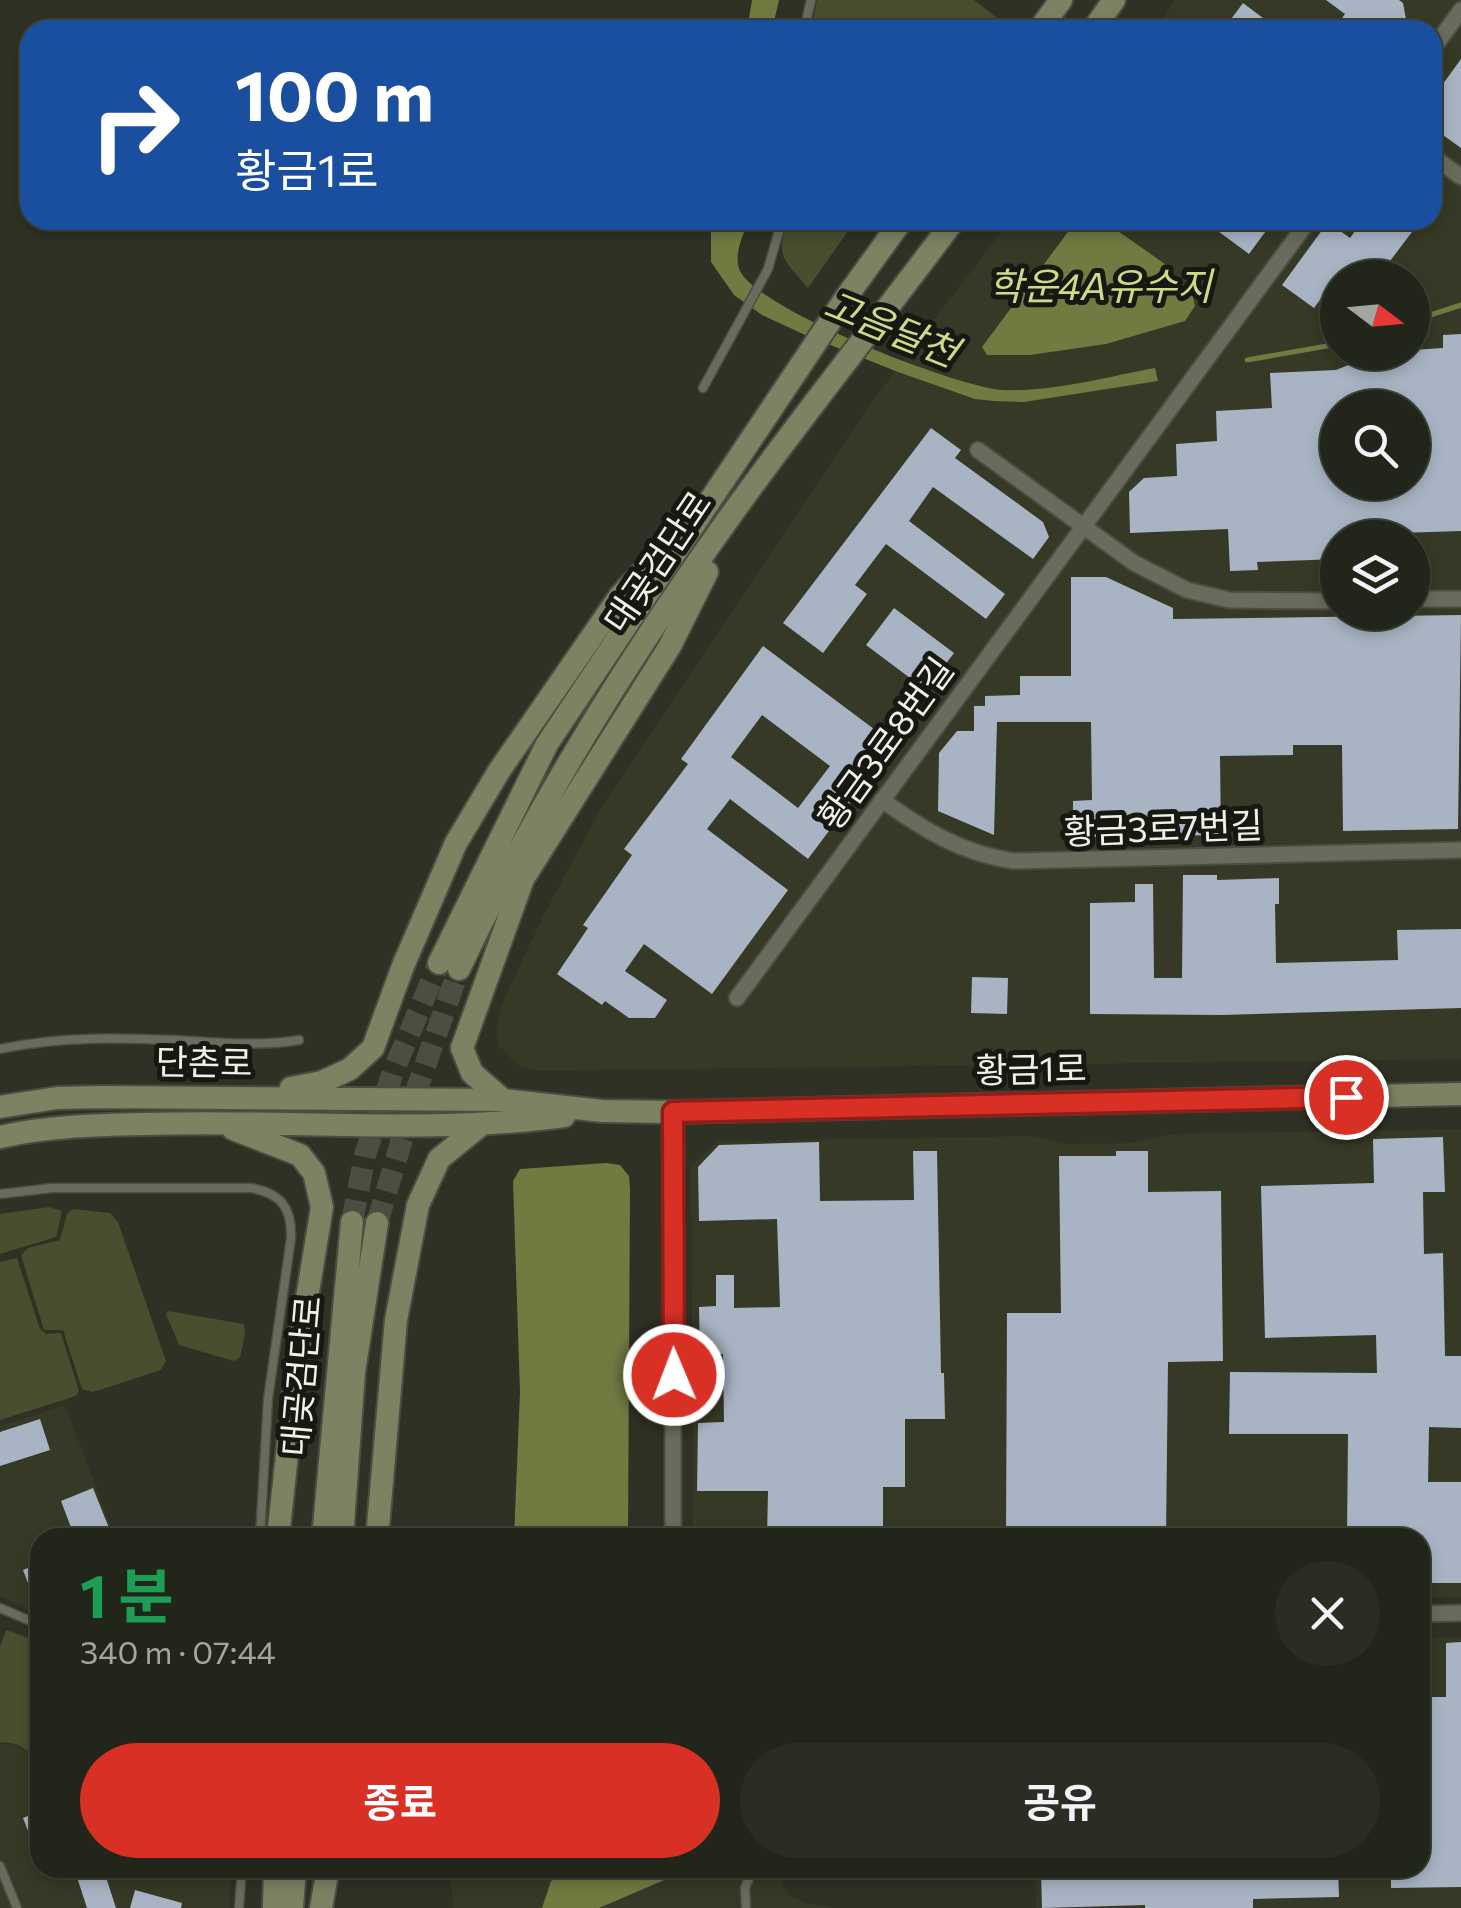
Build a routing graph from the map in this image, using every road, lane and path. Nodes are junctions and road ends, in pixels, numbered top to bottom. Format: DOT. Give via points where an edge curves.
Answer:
graph roads {
  1 [pos="1461,10"];
  2 [pos="1442,36"];
  3 [pos="779,230"];
  4 [pos="895,230"];
  5 [pos="947,230"];
  6 [pos="1301,230"];
  7 [pos="703,388"];
  8 [pos="978,450"];
  9 [pos="712,497"];
  10 [pos="742,500"];
  11 [pos="1083,526"];
  12 [pos="1461,598"];
  13 [pos="1430,599"];
  14 [pos="1320,600"];
  15 [pos="882,800"];
  16 [pos="1461,850"];
  17 [pos="737,998"];
  18 [pos="300,1040"];
  19 [pos="0,1049"];
  20 [pos="1461,1094"];
  21 [pos="230,1099"];
  22 [pos="409,1099"];
  23 [pos="503,1100"];
  24 [pos="0,1107"];
  25 [pos="602,1111"];
  26 [pos="673,1112"];
  27 [pos="211,1122"];
  28 [pos="400,1124"];
  29 [pos="482,1124"];
  30 [pos="0,1137"];
  31 [pos="0,1194"];
  32 [pos="352,1222"];
  33 [pos="377,1223"];
  34 [pos="261,1528"];
  35 [pos="279,1528"];
  36 [pos="324,1528"];
  37 [pos="343,1528"];
  38 [pos="378,1528"];
  39 [pos="673,1528"];
  40 [pos="0,1608"];
  41 [pos="1461,1613"];
  42 [pos="1430,1614"];
  43 [pos="30,1622"];
  44 [pos="0,1866"];
  45 [pos="241,1878"];
  46 [pos="274,1878"];
  47 [pos="294,1878"];
  48 [pos="318,1878"];
  49 [pos="326,1878"];
  50 [pos="749,1878"];
  51 [pos="17,1908"];
  52 [pos="239,1908"];
  53 [pos="274,1908"];
  54 [pos="292,1908"];
  55 [pos="318,1908"];
  56 [pos="746,1908"];
  1 -- 2 [label="street"];
  3 -- 7 [label="lane" via="768,269"];
  4 -- 9 [label="main road, 대곶검단로"];
  5 -- 10 [label="main road, 대곶검단로"];
  6 -- 11 [label="street, 황금3로8번길"];
  8 -- 11 [label="street"];
  9 -- 10 [label="main road, 대곶검단로" via="548,744 449,966 596,714"];
  9 -- 21 [label="main road" via="620,596 499,771 456,843 372,1048 322,1082"];
  10 -- 23 [label="main road" via="670,646 523,879 462,1048 472,1073"];
  11 -- 14 [label="street" via="1162,579 1207,597"];
  11 -- 15 [label="street, 황금3로8번길"];
  12 -- 13 [label="street"];
  15 -- 16 [label="street, 황금3로7번길" via="942,841 1013,861"];
  15 -- 17 [label="street, 황금3로8번길"];
  18 -- 19 [label="lane" via="90,1038"];
  20 -- 26 [label="main road, 황금1로"];
  21 -- 22 [label="main road, 단촌로"];
  21 -- 24 [label="main road, 단촌로" via="56,1098"];
  22 -- 23 [label="main road, 황금1로"];
  23 -- 25 [label="main road, 황금1로"];
  25 -- 26 [label="main road, 황금1로"];
  25 -- 29 [label="main road, 황금1로"];
  26 -- 39 [label="street"];
  27 -- 28 [label="main road, 단촌로"];
  27 -- 30 [label="main road, 단촌로" via="58,1127"];
  27 -- 35 [label="main road" via="300,1155 314,1173 322,1207"];
  28 -- 29 [label="main road, 황금1로"];
  29 -- 38 [label="main road" via="439,1159 418,1205 396,1320"];
  31 -- 34 [label="lane" via="252,1188 284,1202 291,1238 268,1399"];
  32 -- 36 [label="main road, 대곶검단로"];
  33 -- 37 [label="main road, 대곶검단로" via="354,1372"];
  40 -- 43 [label="lane"];
  41 -- 42 [label="street"];
  44 -- 51 [label="lane"];
  45 -- 52 [label="lane"];
  46 -- 53 [label="main road"];
  47 -- 54 [label="main road"];
  48 -- 55 [label="main road"];
  49 -- 55 [label="main road"];
  50 -- 56 [label="lane"];
}
